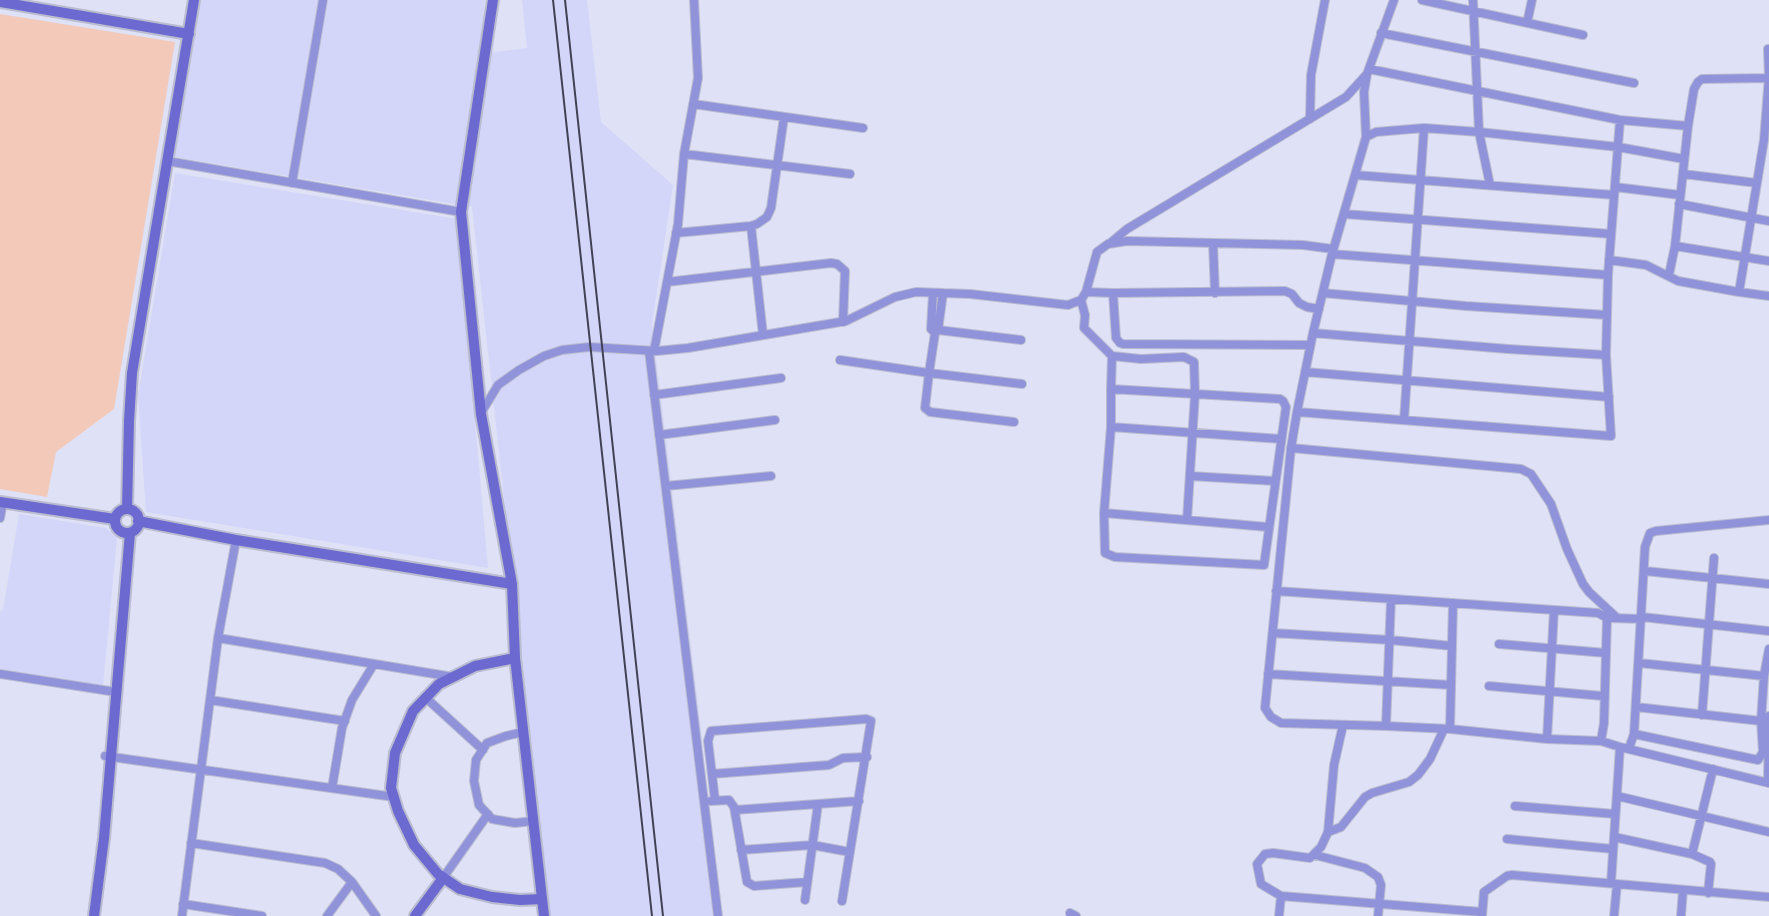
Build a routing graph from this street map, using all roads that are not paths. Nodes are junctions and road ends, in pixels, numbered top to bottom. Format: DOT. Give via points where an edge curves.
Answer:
graph roads {
  1 [pos="194,0"];
  2 [pos="323,0"];
  3 [pos="493,0"];
  4 [pos="694,0"];
  5 [pos="1325,0"];
  6 [pos="1394,0"];
  7 [pos="1422,0"];
  8 [pos="1473,0"];
  9 [pos="1532,0"];
  10 [pos="0,2"];
  11 [pos="19,3"];
  12 [pos="1473,11"];
  13 [pos="1527,23"];
  14 [pos="1381,33"];
  15 [pos="189,34"];
  16 [pos="1583,35"];
  17 [pos="1768,49"];
  18 [pos="1475,53"];
  19 [pos="1368,72"];
  20 [pos="1769,78"];
  21 [pos="1634,83"];
  22 [pos="1478,92"];
  23 [pos="693,104"];
  24 [pos="784,117"];
  25 [pos="1310,119"];
  26 [pos="1620,120"];
  27 [pos="1688,126"];
  28 [pos="863,128"];
  29 [pos="1424,128"];
  30 [pos="1479,132"];
  31 [pos="1366,137"];
  32 [pos="1767,140"];
  33 [pos="1618,147"];
  34 [pos="684,154"];
  35 [pos="1684,159"];
  36 [pos="167,162"];
  37 [pos="777,165"];
  38 [pos="850,174"];
  39 [pos="1355,174"];
  40 [pos="1683,174"];
  41 [pos="1769,178"];
  42 [pos="1758,179"];
  43 [pos="1421,180"];
  44 [pos="292,183"];
  45 [pos="1490,185"];
  46 [pos="1614,191"];
  47 [pos="1680,195"];
  48 [pos="1679,204"];
  49 [pos="461,212"];
  50 [pos="1344,214"];
  51 [pos="1751,218"];
  52 [pos="1418,220"];
  53 [pos="1769,221"];
  54 [pos="751,226"];
  55 [pos="676,233"];
  56 [pos="1611,234"];
  57 [pos="1213,243"];
  58 [pos="1108,244"];
  59 [pos="1675,246"];
  60 [pos="1333,251"];
  61 [pos="1744,257"];
  62 [pos="1416,260"];
  63 [pos="1609,260"];
  64 [pos="1769,261"];
  65 [pos="756,271"];
  66 [pos="1608,274"];
  67 [pos="1669,275"];
  68 [pos="667,282"];
  69 [pos="1086,292"];
  70 [pos="1738,292"];
  71 [pos="933,293"];
  72 [pos="943,293"];
  73 [pos="1113,293"];
  74 [pos="1215,293"];
  75 [pos="1323,293"];
  76 [pos="1769,296"];
  77 [pos="1081,300"];
  78 [pos="1413,301"];
  79 [pos="1319,309"];
  80 [pos="1607,315"];
  81 [pos="843,322"];
  82 [pos="936,332"];
  83 [pos="1313,333"];
  84 [pos="763,335"];
  85 [pos="1021,340"];
  86 [pos="1410,341"];
  87 [pos="1310,345"];
  88 [pos="651,351"];
  89 [pos="1606,355"];
  90 [pos="1112,356"];
  91 [pos="840,360"];
  92 [pos="1305,372"];
  93 [pos="929,373"];
  94 [pos="781,378"];
  95 [pos="1406,380"];
  96 [pos="1022,384"];
  97 [pos="1111,389"];
  98 [pos="1195,394"];
  99 [pos="654,395"];
  100 [pos="1609,397"];
  101 [pos="1297,412"];
  102 [pos="481,414"];
  103 [pos="775,420"];
  104 [pos="1404,420"];
  105 [pos="1014,422"];
  106 [pos="1111,427"];
  107 [pos="1192,434"];
  108 [pos="659,435"];
  109 [pos="1281,439"];
  110 [pos="1291,448"];
  111 [pos="771,476"];
  112 [pos="1190,476"];
  113 [pos="1275,481"];
  114 [pos="666,486"];
  115 [pos="1,502"];
  116 [pos="127,509"];
  117 [pos="1104,513"];
  118 [pos="0,518"];
  119 [pos="115,519"];
  120 [pos="1187,520"];
  121 [pos="1769,520"];
  122 [pos="138,522"];
  123 [pos="1268,527"];
  124 [pos="127,533"];
  125 [pos="236,540"];
  126 [pos="1714,558"];
  127 [pos="1645,571"];
  128 [pos="1713,578"];
  129 [pos="512,584"];
  130 [pos="1769,584"];
  131 [pos="1276,591"];
  132 [pos="1391,599"];
  133 [pos="1453,603"];
  134 [pos="1554,610"];
  135 [pos="1607,618"];
  136 [pos="1617,618"];
  137 [pos="1642,618"];
  138 [pos="1708,624"];
  139 [pos="1769,631"];
  140 [pos="1273,633"];
  141 [pos="218,638"];
  142 [pos="1390,640"];
  143 [pos="1499,644"];
  144 [pos="1452,646"];
  145 [pos="1769,649"];
  146 [pos="1553,650"];
  147 [pos="1606,653"];
  148 [pos="515,658"];
  149 [pos="1639,663"];
  150 [pos="374,664"];
  151 [pos="1705,670"];
  152 [pos="0,674"];
  153 [pos="1268,674"];
  154 [pos="1764,676"];
  155 [pos="454,677"];
  156 [pos="1388,681"];
  157 [pos="1451,685"];
  158 [pos="1489,686"];
  159 [pos="113,692"];
  160 [pos="1551,692"];
  161 [pos="1603,696"];
  162 [pos="426,698"];
  163 [pos="210,700"];
  164 [pos="1636,707"];
  165 [pos="1702,714"];
  166 [pos="1769,716"];
  167 [pos="345,721"];
  168 [pos="1761,721"];
  169 [pos="1343,725"];
  170 [pos="1386,726"];
  171 [pos="1447,729"];
  172 [pos="523,732"];
  173 [pos="1634,734"];
  174 [pos="1547,740"];
  175 [pos="1601,741"];
  176 [pos="1620,747"];
  177 [pos="1629,748"];
  178 [pos="483,750"];
  179 [pos="108,756"];
  180 [pos="867,757"];
  181 [pos="201,769"];
  182 [pos="1713,769"];
  183 [pos="712,774"];
  184 [pos="1768,783"];
  185 [pos="332,788"];
  186 [pos="1617,796"];
  187 [pos="394,797"];
  188 [pos="715,800"];
  189 [pos="859,801"];
  190 [pos="704,802"];
  191 [pos="818,804"];
  192 [pos="1515,806"];
  193 [pos="735,810"];
  194 [pos="488,814"];
  195 [pos="1615,814"];
  196 [pos="1702,815"];
  197 [pos="533,821"];
  198 [pos="1328,832"];
  199 [pos="1769,832"];
  200 [pos="1614,837"];
  201 [pos="1507,839"];
  202 [pos="191,843"];
  203 [pos="812,845"];
  204 [pos="1613,849"];
  205 [pos="741,850"];
  206 [pos="850,852"];
  207 [pos="1692,854"];
  208 [pos="1315,855"];
  209 [pos="443,878"];
  210 [pos="352,882"];
  211 [pos="807,882"];
  212 [pos="1614,883"];
  213 [pos="1683,890"];
  214 [pos="1708,893"];
  215 [pos="1281,896"];
  216 [pos="1769,897"];
  217 [pos="542,899"];
  218 [pos="805,900"];
  219 [pos="842,901"];
  220 [pos="183,904"];
  221 [pos="1379,905"];
  222 [pos="1482,914"];
  223 [pos="88,916"];
  224 [pos="94,916"];
  225 [pos="182,916"];
  226 [pos="262,916"];
  227 [pos="327,916"];
  228 [pos="376,916"];
  229 [pos="415,916"];
  230 [pos="544,916"];
  231 [pos="718,916"];
  232 [pos="1279,916"];
  233 [pos="1378,916"];
  234 [pos="1614,916"];
  235 [pos="1682,916"];
  1 -- 15 [label="main road"];
  2 -- 44 [label="street"];
  3 -- 49 [label="main road"];
  4 -- 23 [label="street" via="699,70"];
  5 -- 25 [label="street" via="1311,75"];
  6 -- 14 [label="street"];
  7 -- 12 [label="street"];
  8 -- 12 [label="street"];
  9 -- 13 [label="street"];
  10 -- 11 [label="main road"];
  11 -- 15 [label="main road"];
  12 -- 13 [label="street"];
  12 -- 18 [label="street"];
  13 -- 16 [label="street"];
  14 -- 18 [label="street"];
  14 -- 19 [label="street"];
  15 -- 36 [label="main road"];
  17 -- 20 [label="street"];
  18 -- 21 [label="street"];
  18 -- 22 [label="street"];
  19 -- 22 [label="street"];
  19 -- 25 [label="street" via="1346,97"];
  19 -- 31 [label="street" via="1364,92"];
  20 -- 27 [label="street" via="1702,79 1694,89"];
  20 -- 32 [label="street"];
  22 -- 26 [label="street"];
  22 -- 30 [label="street"];
  23 -- 24 [label="street"];
  23 -- 34 [label="street"];
  24 -- 28 [label="street"];
  24 -- 37 [label="street"];
  25 -- 58 [label="street"];
  26 -- 27 [label="street"];
  26 -- 33 [label="street"];
  27 -- 35 [label="street"];
  29 -- 30 [label="street"];
  29 -- 31 [label="street" via="1376,132"];
  29 -- 43 [label="street"];
  30 -- 33 [label="street"];
  30 -- 45 [label="street"];
  31 -- 39 [label="street"];
  32 -- 42 [label="street"];
  33 -- 35 [label="street"];
  33 -- 46 [label="street"];
  34 -- 37 [label="street"];
  34 -- 55 [label="street"];
  35 -- 40 [label="street"];
  36 -- 44 [label="street"];
  36 -- 116 [label="main road" via="132,373"];
  37 -- 38 [label="street"];
  37 -- 54 [label="street" via="770,212"];
  39 -- 43 [label="street"];
  39 -- 50 [label="street"];
  40 -- 42 [label="street"];
  40 -- 47 [label="street"];
  41 -- 42 [label="street"];
  42 -- 51 [label="street"];
  43 -- 45 [label="street"];
  43 -- 52 [label="street"];
  44 -- 49 [label="street"];
  45 -- 46 [label="street"];
  46 -- 47 [label="street"];
  46 -- 56 [label="street"];
  47 -- 48 [label="street"];
  48 -- 51 [label="street"];
  48 -- 59 [label="street"];
  49 -- 102 [label="main road"];
  50 -- 52 [label="street"];
  50 -- 60 [label="street"];
  51 -- 53 [label="street"];
  51 -- 61 [label="street"];
  52 -- 56 [label="street"];
  52 -- 62 [label="street"];
  54 -- 55 [label="street"];
  54 -- 65 [label="street"];
  55 -- 68 [label="street"];
  56 -- 63 [label="street"];
  57 -- 58 [label="street"];
  57 -- 60 [label="street" via="1303,245"];
  57 -- 74 [label="street"];
  58 -- 69 [label="street" via="1097,252"];
  59 -- 61 [label="street"];
  59 -- 67 [label="street"];
  60 -- 62 [label="street"];
  60 -- 75 [label="street"];
  61 -- 64 [label="street"];
  61 -- 70 [label="street"];
  62 -- 66 [label="street"];
  62 -- 78 [label="street"];
  63 -- 66 [label="street"];
  63 -- 67 [label="street" via="1646,265"];
  65 -- 68 [label="street"];
  65 -- 81 [label="street" via="831,263 842,267"];
  65 -- 84 [label="street"];
  66 -- 80 [label="street"];
  67 -- 70 [label="street"];
  68 -- 88 [label="street"];
  69 -- 73 [label="street"];
  69 -- 77 [label="street"];
  70 -- 76 [label="street"];
  71 -- 72 [label="street"];
  71 -- 81 [label="street" via="895,297"];
  71 -- 82 [label="street" via="931,329"];
  72 -- 77 [label="street" via="1068,304"];
  72 -- 82 [label="street"];
  73 -- 74 [label="street"];
  73 -- 87 [label="street" via="1116,338 1123,344"];
  74 -- 79 [label="street" via="1285,291 1307,308"];
  75 -- 78 [label="street"];
  75 -- 79 [label="street"];
  77 -- 90 [label="street" via="1084,328"];
  78 -- 80 [label="street"];
  78 -- 86 [label="street"];
  79 -- 83 [label="street"];
  80 -- 89 [label="street"];
  81 -- 84 [label="street"];
  82 -- 85 [label="street"];
  82 -- 93 [label="street"];
  83 -- 86 [label="street"];
  83 -- 87 [label="street"];
  84 -- 88 [label="street"];
  86 -- 89 [label="street"];
  86 -- 95 [label="street"];
  87 -- 92 [label="street"];
  88 -- 99 [label="street"];
  88 -- 102 [label="street" via="589,347 544,356 498,385"];
  89 -- 100 [label="street"];
  90 -- 97 [label="street"];
  90 -- 98 [label="street" via="1190,359 1196,366"];
  91 -- 93 [label="street"];
  92 -- 95 [label="street"];
  92 -- 101 [label="street"];
  93 -- 96 [label="street"];
  93 -- 105 [label="street" via="926,410"];
  94 -- 99 [label="street"];
  95 -- 100 [label="street"];
  95 -- 104 [label="street"];
  97 -- 98 [label="street"];
  97 -- 106 [label="street"];
  98 -- 107 [label="street"];
  98 -- 109 [label="street" via="1280,399 1286,407"];
  99 -- 108 [label="street"];
  100 -- 104 [label="street" via="1611,436"];
  101 -- 104 [label="street"];
  101 -- 110 [label="street"];
  102 -- 129 [label="main road"];
  103 -- 108 [label="street"];
  106 -- 107 [label="street"];
  106 -- 117 [label="street"];
  107 -- 109 [label="street"];
  107 -- 112 [label="street"];
  108 -- 114 [label="street"];
  109 -- 113 [label="street"];
  110 -- 131 [label="street"];
  110 -- 136 [label="street" via="1521,469 1531,474 1551,504 1583,584"];
  111 -- 114 [label="street"];
  112 -- 113 [label="street"];
  112 -- 120 [label="street"];
  113 -- 123 [label="street"];
  114 -- 190 [label="street"];
  115 -- 118 [label="street"];
  115 -- 119 [label="main road"];
  116 -- 119 [label="main road"];
  116 -- 122 [label="main road" via="135,513"];
  117 -- 120 [label="street"];
  117 -- 123 [label="street" via="1104,550 1115,557 1261,566 1266,562"];
  119 -- 124 [label="main road" via="116,527"];
  120 -- 123 [label="street"];
  121 -- 127 [label="street" via="1650,533 1645,547"];
  122 -- 124 [label="main road" via="137,528"];
  122 -- 125 [label="main road"];
  124 -- 159 [label="main road"];
  125 -- 129 [label="main road"];
  125 -- 141 [label="street"];
  126 -- 128 [label="street"];
  127 -- 128 [label="street"];
  127 -- 137 [label="street"];
  128 -- 130 [label="street"];
  128 -- 138 [label="street"];
  129 -- 148 [label="main road"];
  131 -- 132 [label="street"];
  131 -- 140 [label="street"];
  132 -- 133 [label="street"];
  132 -- 142 [label="street"];
  133 -- 134 [label="street"];
  133 -- 144 [label="street"];
  134 -- 135 [label="street" via="1598,613"];
  134 -- 146 [label="street"];
  135 -- 136 [label="street"];
  135 -- 147 [label="street"];
  136 -- 137 [label="street"];
  137 -- 138 [label="street"];
  137 -- 149 [label="street"];
  138 -- 139 [label="street"];
  138 -- 151 [label="street"];
  140 -- 142 [label="street"];
  140 -- 153 [label="street"];
  141 -- 150 [label="street"];
  141 -- 163 [label="street"];
  142 -- 144 [label="street"];
  142 -- 156 [label="street"];
  143 -- 146 [label="street"];
  144 -- 157 [label="street"];
  145 -- 154 [label="street"];
  146 -- 147 [label="street"];
  146 -- 160 [label="street"];
  147 -- 161 [label="street"];
  148 -- 155 [label="main road" via="475,666"];
  148 -- 172 [label="main road"];
  149 -- 151 [label="street"];
  149 -- 164 [label="street"];
  150 -- 155 [label="street"];
  150 -- 167 [label="street" via="352,700"];
  151 -- 154 [label="street"];
  151 -- 165 [label="street"];
  152 -- 159 [label="street"];
  153 -- 156 [label="street"];
  153 -- 169 [label="street" via="1265,708 1271,717 1281,723"];
  154 -- 168 [label="street"];
  155 -- 162 [label="main road" via="439,684"];
  156 -- 157 [label="street"];
  156 -- 170 [label="street"];
  157 -- 171 [label="street"];
  158 -- 160 [label="street"];
  159 -- 179 [label="main road"];
  160 -- 161 [label="street"];
  160 -- 174 [label="street"];
  161 -- 175 [label="street"];
  162 -- 178 [label="street"];
  162 -- 187 [label="main road" via="413,711 395,753 391,788"];
  163 -- 167 [label="street"];
  163 -- 181 [label="street"];
  164 -- 165 [label="street"];
  164 -- 173 [label="street"];
  165 -- 168 [label="street"];
  166 -- 184 [label="street"];
  167 -- 185 [label="street"];
  168 -- 173 [label="street" via="1763,752 1758,760"];
  169 -- 170 [label="street"];
  169 -- 198 [label="street" via="1334,765"];
  170 -- 171 [label="street"];
  171 -- 174 [label="street"];
  171 -- 198 [label="street" via="1418,775 1409,782 1365,797 1341,827"];
  172 -- 178 [label="street" via="487,743"];
  172 -- 197 [label="main road"];
  173 -- 177 [label="street"];
  174 -- 175 [label="street"];
  175 -- 176 [label="street"];
  176 -- 177 [label="street"];
  176 -- 186 [label="street"];
  177 -- 182 [label="street"];
  178 -- 194 [label="street" via="476,759 474,781 479,805"];
  179 -- 181 [label="street"];
  179 -- 223 [label="main road"];
  179 -- 224 [label="main road" via="104,837"];
  180 -- 183 [label="street" via="843,758 829,765"];
  180 -- 183 [label="street" via="872,721 866,719 714,730 708,735"];
  180 -- 189 [label="street"];
  181 -- 185 [label="street"];
  181 -- 202 [label="street"];
  182 -- 184 [label="street"];
  182 -- 196 [label="street"];
  183 -- 188 [label="street"];
  185 -- 187 [label="street"];
  186 -- 195 [label="street"];
  186 -- 196 [label="street"];
  187 -- 209 [label="main road" via="414,844"];
  188 -- 190 [label="street"];
  188 -- 193 [label="street" via="729,801"];
  189 -- 191 [label="street"];
  189 -- 206 [label="street"];
  190 -- 231 [label="street"];
  191 -- 193 [label="street"];
  191 -- 203 [label="street"];
  192 -- 195 [label="street"];
  193 -- 205 [label="street"];
  194 -- 197 [label="street" via="492,819 515,823"];
  194 -- 209 [label="street"];
  195 -- 200 [label="street"];
  196 -- 199 [label="street"];
  196 -- 207 [label="street"];
  197 -- 217 [label="main road"];
  198 -- 208 [label="street"];
  200 -- 204 [label="street"];
  200 -- 207 [label="street"];
  201 -- 204 [label="street"];
  202 -- 210 [label="street" via="325,864 338,869"];
  202 -- 220 [label="street"];
  203 -- 205 [label="street"];
  203 -- 206 [label="street"];
  203 -- 211 [label="street"];
  204 -- 212 [label="street"];
  205 -- 211 [label="street" via="745,879 750,885"];
  206 -- 219 [label="street"];
  207 -- 214 [label="street" via="1711,864"];
  208 -- 215 [label="street" via="1305,858 1273,853 1260,858 1257,864 1261,884"];
  208 -- 221 [label="street" via="1372,872 1381,885"];
  209 -- 217 [label="main road" via="460,889 492,897"];
  209 -- 229 [label="main road"];
  210 -- 227 [label="street"];
  210 -- 228 [label="street"];
  211 -- 218 [label="street"];
  212 -- 213 [label="street"];
  212 -- 222 [label="street" via="1507,876 1484,892"];
  212 -- 234 [label="street"];
  213 -- 214 [label="street"];
  213 -- 235 [label="street"];
  214 -- 216 [label="street"];
  215 -- 221 [label="street"];
  215 -- 232 [label="street"];
  217 -- 230 [label="main road"];
  220 -- 225 [label="street"];
  220 -- 226 [label="street"];
  221 -- 222 [label="street"];
  221 -- 233 [label="street"];
}
